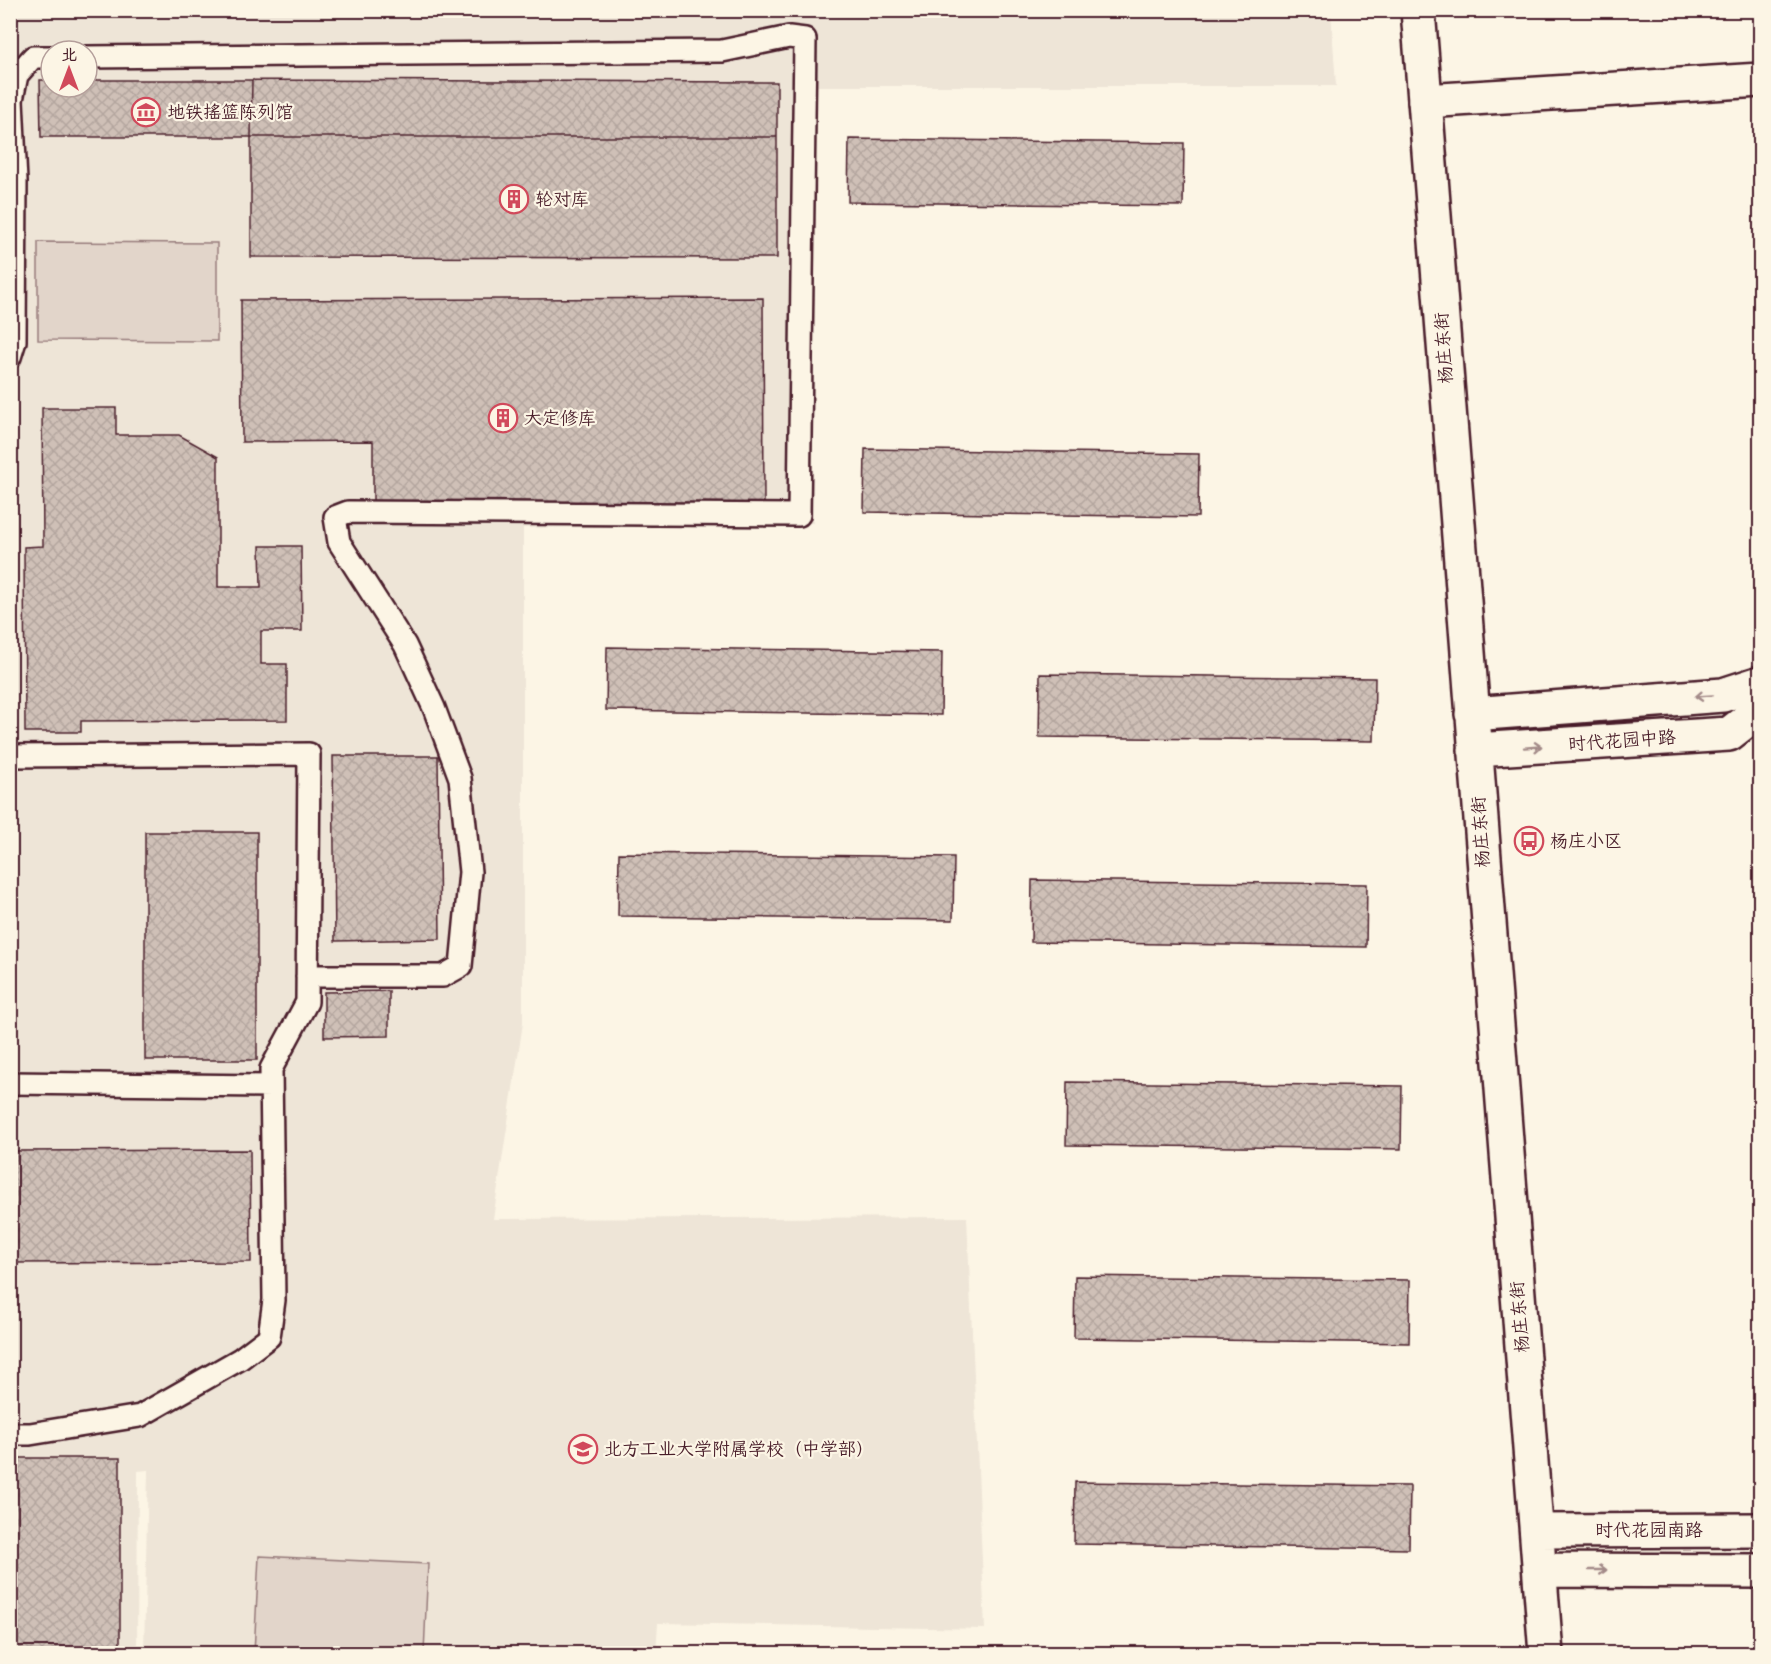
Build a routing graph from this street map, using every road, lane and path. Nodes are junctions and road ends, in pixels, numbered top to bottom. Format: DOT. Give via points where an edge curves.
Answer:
graph roads {
  1 [pos="1418,10"];
  2 [pos="39,57"];
  3 [pos="99,57"];
  4 [pos="1761,80"];
  5 [pos="11,100"];
  6 [pos="1425,101"];
  7 [pos="10,357"];
  8 [pos="1761,683"];
  9 [pos="1761,710"];
  10 [pos="1472,714"];
  11 [pos="1475,750"];
  12 [pos="10,756"];
  13 [pos="307,976"];
  14 [pos="10,1083"];
  15 [pos="271,1086"];
  16 [pos="10,1434"];
  17 [pos="1761,1530"];
  18 [pos="1537,1531"];
  19 [pos="1540,1570"];
  20 [pos="1761,1571"];
  21 [pos="1546,1653"];
  1 -- 6 [label="street, 杨庄东街"];
  2 -- 5 [label="lane" via="33,57 17,75"];
  3 -- 13 [label="lane" via="722,51 789,38 805,39 799,515 348,512 335,517 339,542 405,645 434,708 460,778 470,872 461,966 444,976"];
  4 -- 6 [label="street"];
  5 -- 7 [label="lane" via="16,181 15,341"];
  6 -- 10 [label="street, 杨庄东街"];
  8 -- 10 [label="street, one-way" via="1723,695"];
  11 -- 9 [label="street, 时代花园中路, one-way" via="1729,734"];
  10 -- 11 [label="street, 杨庄东街"];
  11 -- 18 [label="street, 杨庄东街"];
  12 -- 13 [label="lane" via="309,754"];
  13 -- 15 [label="lane" via="307,1002 271,1069"];
  14 -- 15 [label="lane"];
  15 -- 16 [label="lane" via="274,1300 269,1337 240,1359 140,1416"];
  17 -- 18 [label="street, 时代花园南路"];
  18 -- 19 [label="street, 杨庄东街"];
  19 -- 20 [label="street, one-way"];
  19 -- 21 [label="street, 杨庄东街"];
}
